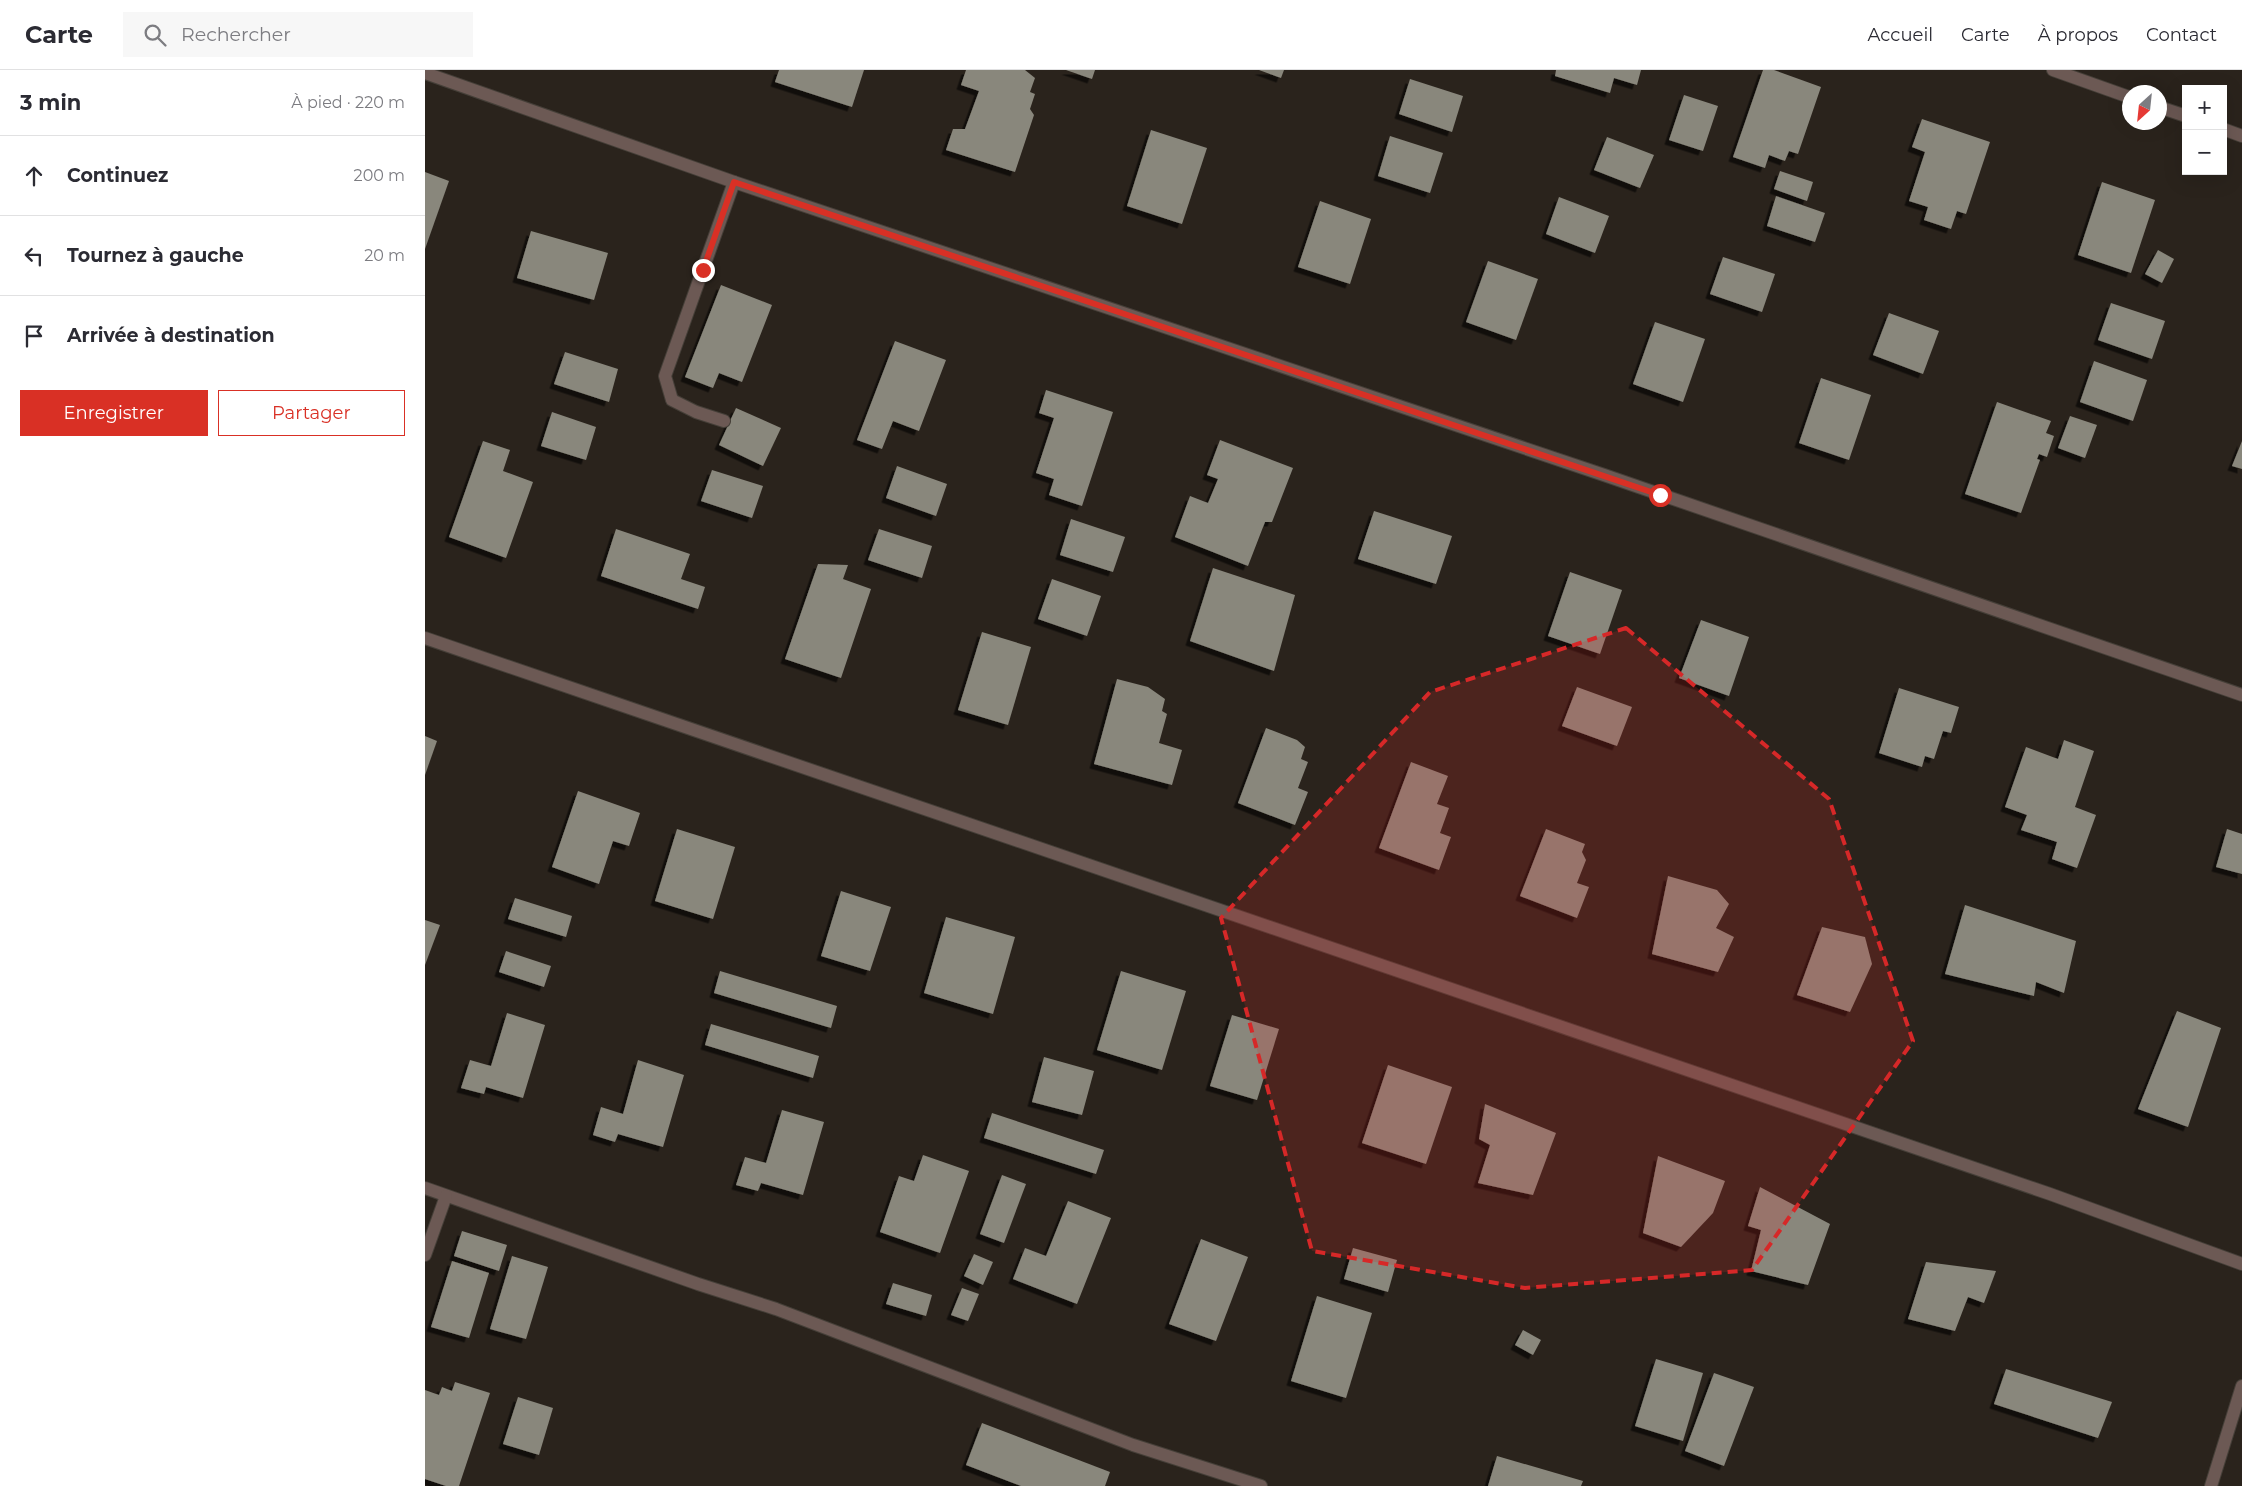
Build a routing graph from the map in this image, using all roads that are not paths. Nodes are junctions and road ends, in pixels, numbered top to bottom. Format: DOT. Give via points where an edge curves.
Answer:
graph roads {
  1 [pos="2053,70"];
  2 [pos="425,73"];
  3 [pos="2122,94"];
  4 [pos="2167,110"];
  5 [pos="2182,115"];
  6 [pos="2226,130"];
  7 [pos="2242,136"];
  8 [pos="734,182"];
  9 [pos="724,421"];
  10 [pos="425,638"];
  11 [pos="2242,695"];
  12 [pos="425,1188"];
  13 [pos="446,1196"];
  14 [pos="425,1255"];
  15 [pos="2242,1264"];
  16 [pos="2242,1386"];
  17 [pos="1261,1486"];
  18 [pos="2211,1486"];
  1 -- 3 [label="street"];
  2 -- 8 [label="street"];
  4 -- 5 [label="street"];
  6 -- 7 [label="street"];
  8 -- 9 [label="street" via="665,376 672,400"];
  8 -- 11 [label="street" via="1613,478"];
  10 -- 15 [label="street" via="2051,1194"];
  12 -- 13 [label="street"];
  13 -- 14 [label="street"];
  13 -- 17 [label="street" via="776,1309 1133,1445"];
  16 -- 18 [label="street"];
}
